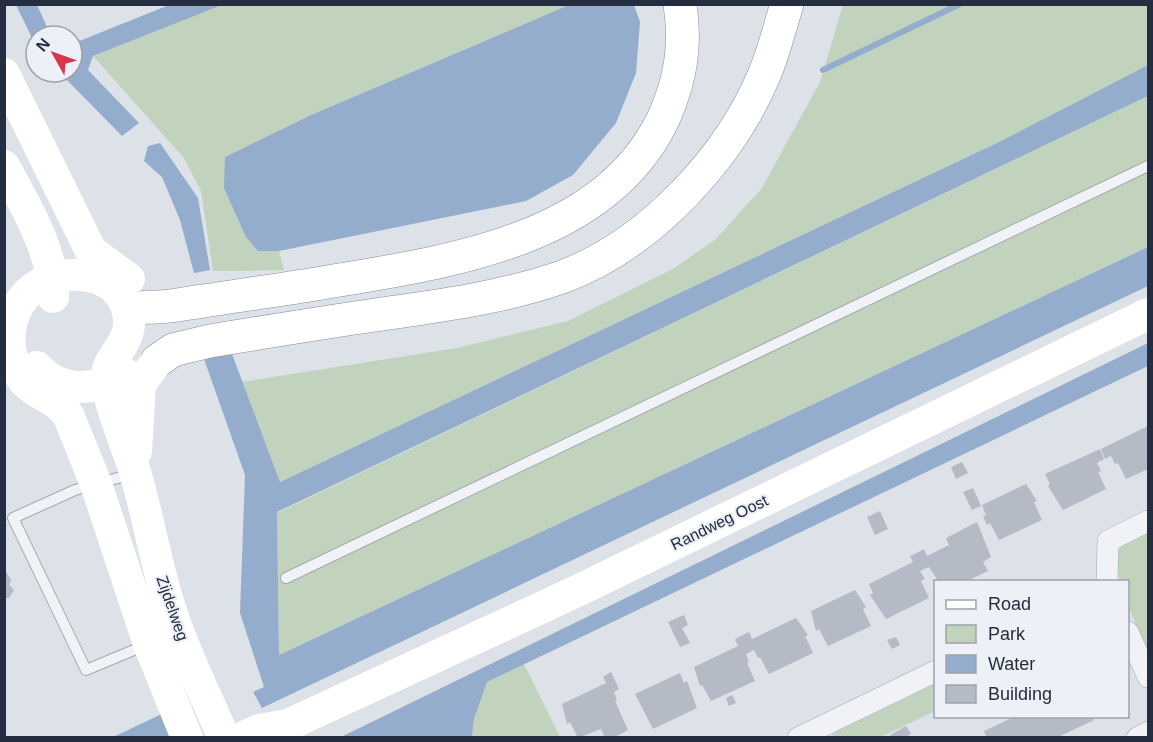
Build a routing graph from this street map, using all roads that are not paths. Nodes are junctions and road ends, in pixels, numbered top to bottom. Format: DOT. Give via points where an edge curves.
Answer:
graph roads {
  1 [pos="680,4"];
  2 [pos="788,4"];
  3 [pos="4,74"];
  4 [pos="4,166"];
  5 [pos="1149,166"];
  6 [pos="93,267"];
  7 [pos="46,288"];
  8 [pos="1149,314"];
  9 [pos="135,334"];
  10 [pos="14,347"];
  11 [pos="61,394"];
  12 [pos="135,473"];
  13 [pos="96,484"];
  14 [pos="1149,521"];
  15 [pos="286,578"];
  16 [pos="1107,580"];
  17 [pos="1129,634"];
  18 [pos="164,638"];
  19 [pos="1147,667"];
  20 [pos="934,672"];
  21 [pos="282,731"];
  22 [pos="1149,732"];
  23 [pos="230,736"];
  24 [pos="806,736"];
  25 [pos="187,738"];
  26 [pos="1137,738"];
  1 -- 9 [label="highway" via="684,29 678,85 656,134 634,166 607,192 544,228 475,252 295,288"];
  2 -- 9 [label="highway" via="765,74 716,157 679,201 597,260 564,276 504,293 174,350"];
  3 -- 6 [label="main road" via="91,251"];
  4 -- 7 [label="main road" via="31,218"];
  5 -- 15 [label="lane"];
  6 -- 7 [label="main road"];
  6 -- 9 [label="main road" via="124,274"];
  7 -- 9 [label="main road" via="93,297"];
  7 -- 10 [label="main road" via="13,313"];
  8 -- 21 [label="main road, Randweg Oost"];
  9 -- 11 [label="main road" via="87,388"];
  9 -- 12 [label="main road, Zijdelweg"];
  9 -- 12 [label="main road, Zijdelweg" via="140,384"];
  10 -- 11 [label="main road"];
  11 -- 13 [label="main road, Zijdelweg" via="83,410"];
  12 -- 13 [label="lane"];
  12 -- 18 [label="main road, Zijdelweg" via="166,596"];
  13 -- 18 [label="main road, Zijdelweg"];
  13 -- 18 [label="lane" via="13,518 87,669"];
  14 -- 16 [label="street" via="1108,541"];
  17 -- 19 [label="street"];
  18 -- 23 [label="main road, Zijdelweg"];
  18 -- 25 [label="main road, Zijdelweg"];
  20 -- 24 [label="street"];
  21 -- 23 [label="main road, Randweg Oost" via="259,730"];
  22 -- 26 [label="street"];
}
